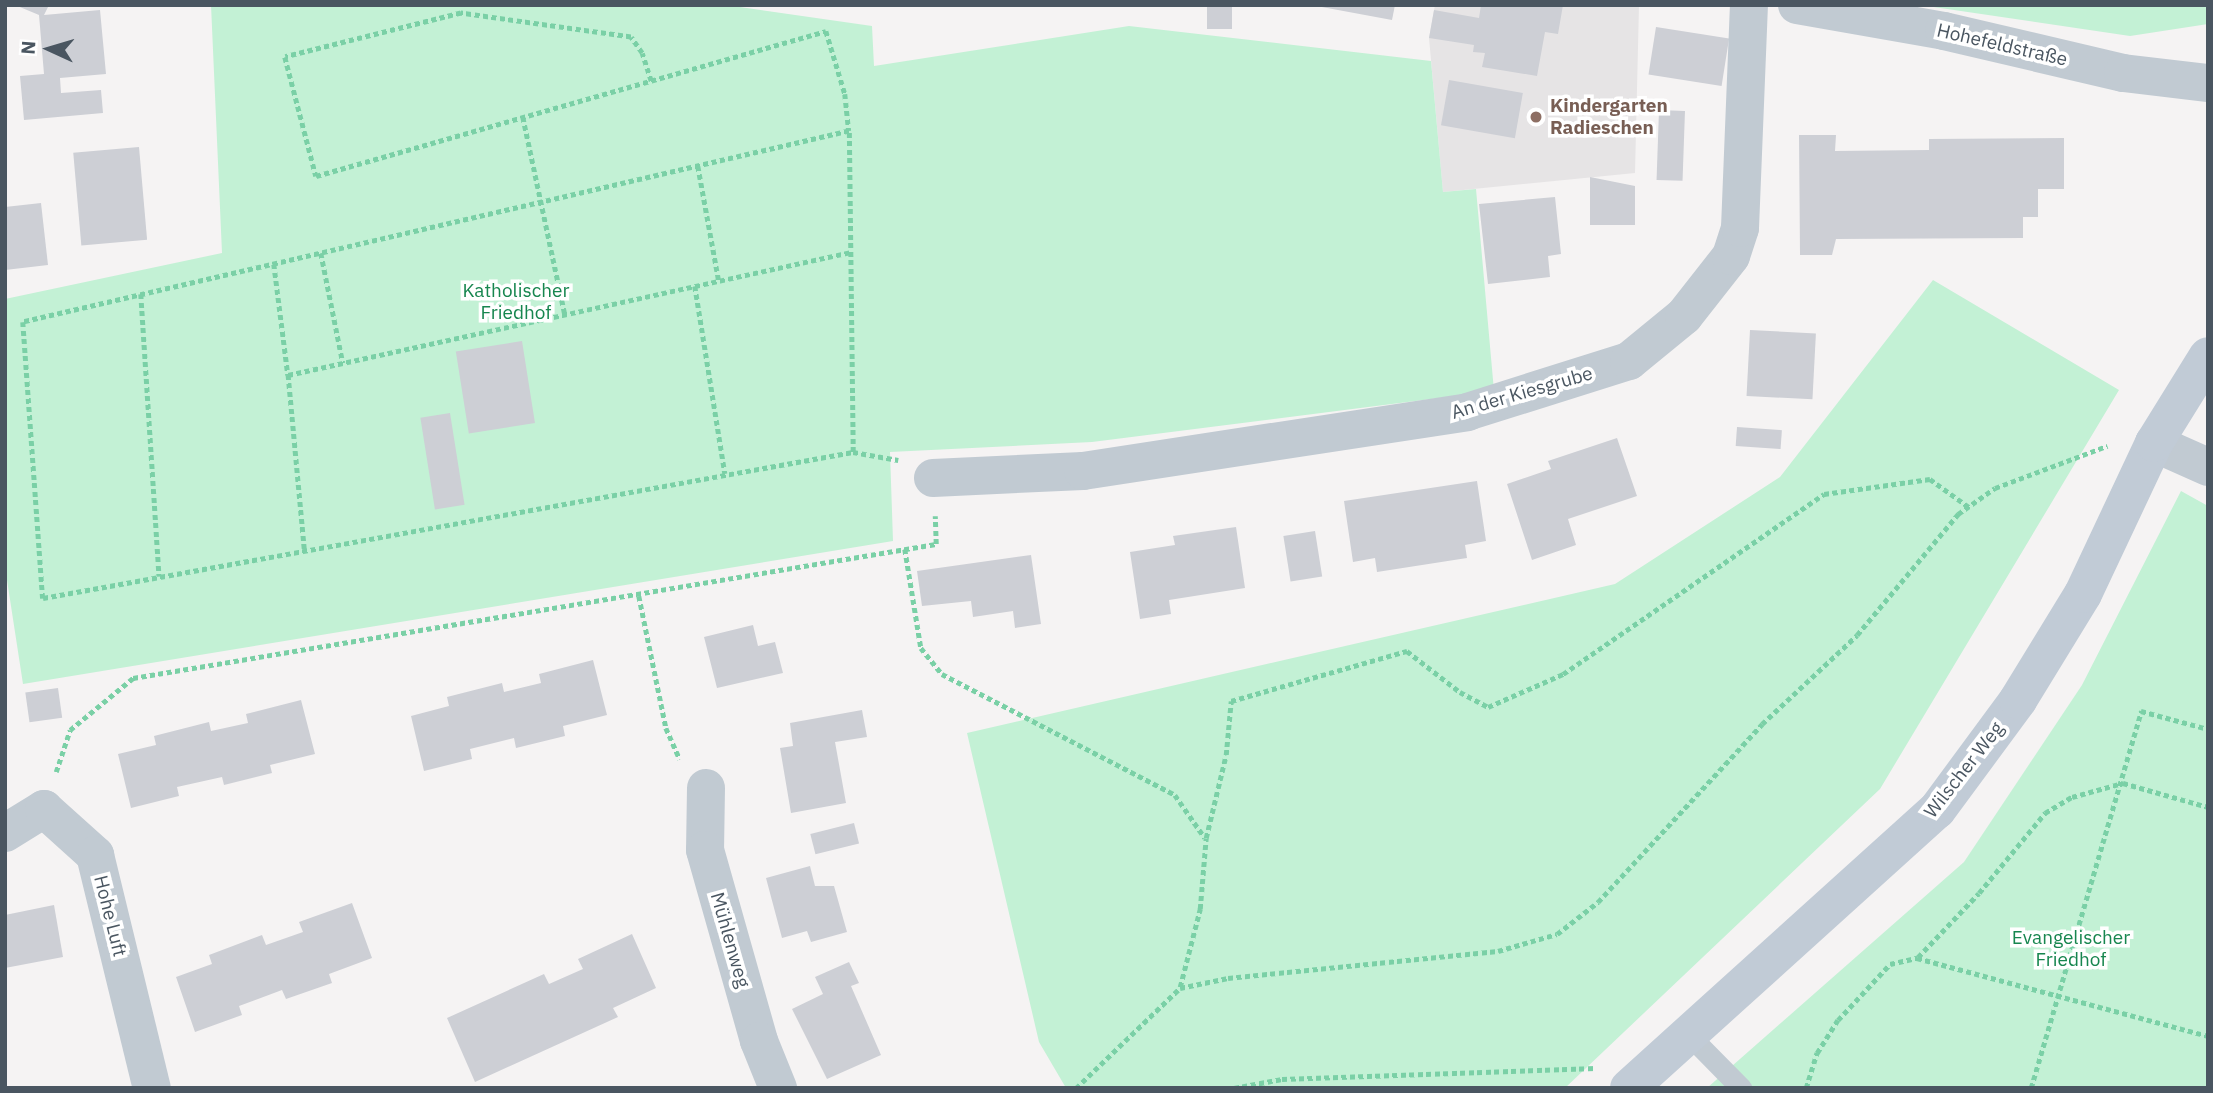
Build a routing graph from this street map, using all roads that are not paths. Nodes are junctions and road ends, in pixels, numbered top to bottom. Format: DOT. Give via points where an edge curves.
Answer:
graph roads {
  1 [pos="1749,5"];
  2 [pos="1797,5"];
  3 [pos="2208,83"];
  4 [pos="2208,356"];
  5 [pos="2154,443"];
  6 [pos="2208,467"];
  7 [pos="933,478"];
  8 [pos="706,788"];
  9 [pos="5,833"];
  10 [pos="1688,1034"];
  11 [pos="1616,1078"];
  12 [pos="152,1088"];
  13 [pos="778,1088"];
  14 [pos="1741,1088"];
  1 -- 7 [label="street, An der Kiesgrube" via="1740,228 1731,256 1684,316 1629,361 1467,412 1083,471"];
  2 -- 3 [label="street, Hohefeldstraße" via="1944,31 2123,73"];
  4 -- 5 [label="street, Wilscher Weg"];
  5 -- 6 [label="street"];
  5 -- 10 [label="street, Wilscher Weg" via="2083,594 2018,700 1937,810"];
  8 -- 13 [label="street, Mühlenweg" via="705,850 759,1041"];
  9 -- 12 [label="street, Hohe Luft" via="44,810 95,855"];
  10 -- 11 [label="street, Wilscher Weg"];
  10 -- 14 [label="lane"];
}
